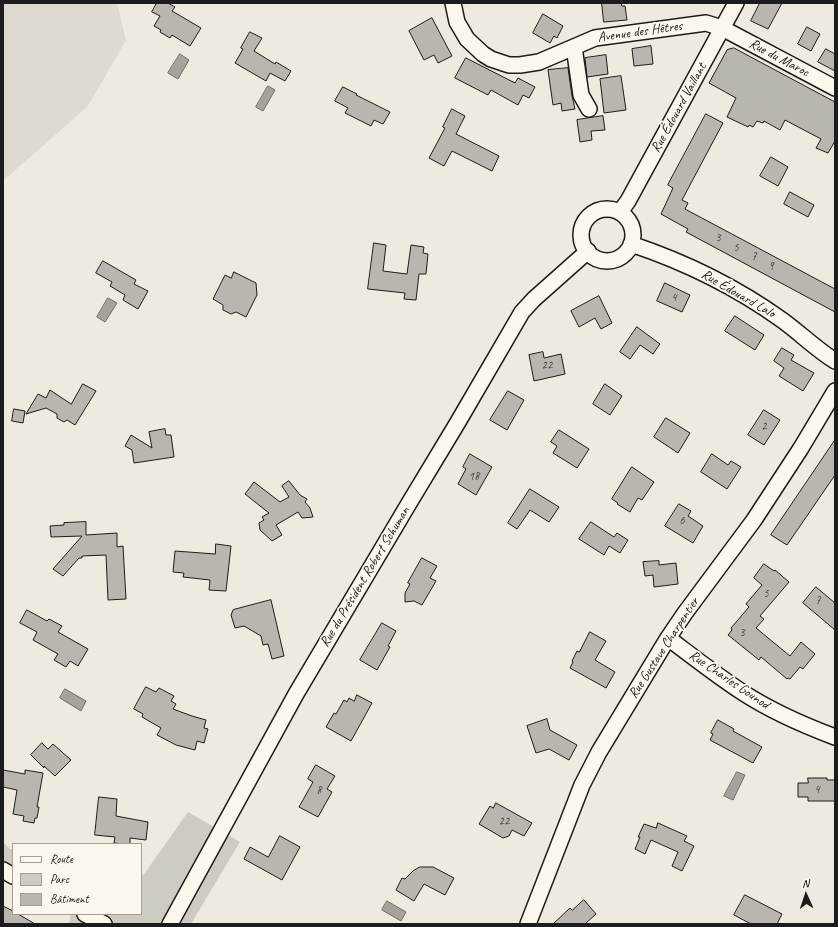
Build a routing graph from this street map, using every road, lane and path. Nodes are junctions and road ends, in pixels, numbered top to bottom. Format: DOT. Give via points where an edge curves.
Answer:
graph roads {
  1 [pos="453,3"];
  2 [pos="736,3"];
  3 [pos="722,28"];
  4 [pos="574,47"];
  5 [pos="835,88"];
  6 [pos="589,110"];
  7 [pos="620,212"];
  8 [pos="632,244"];
  9 [pos="588,251"];
  10 [pos="835,362"];
  11 [pos="835,391"];
  12 [pos="668,638"];
  13 [pos="835,737"];
  14 [pos="3,870"];
  15 [pos="12,875"];
  16 [pos="87,915"];
  17 [pos="104,924"];
  18 [pos="170,924"];
  19 [pos="528,924"];
  1 -- 4 [label="street, Avenue des Hêtres" via="456,22 466,40 482,54 500,63 532,64"];
  2 -- 3 [label="street, Rue Édouard Vaillant"];
  3 -- 4 [label="street, Avenue des Hêtres" via="701,23 603,37"];
  3 -- 5 [label="street, Rue du Maroc"];
  3 -- 7 [label="street, Rue Édouard Vaillant"];
  4 -- 6 [label="street" via="581,95"];
  7 -- 8 [label="street" via="632,226"];
  7 -- 9 [label="street" via="605,209 587,218 581,237"];
  8 -- 9 [label="street" via="622,256 612,260 600,260"];
  8 -- 10 [label="street, Rue Édouard Lalo" via="686,265 722,283 776,316"];
  9 -- 18 [label="street, Rue du Président Robert Schuman" via="522,312 296,694"];
  11 -- 12 [label="street, Rue Gustave Charpentier" via="754,520"];
  12 -- 13 [label="street, Rue Charles Gounod" via="752,698 796,722"];
  12 -- 19 [label="street, Rue Gustave Charpentier" via="587,775"];
  14 -- 15 [label="street"];
  16 -- 17 [label="street"];
}
